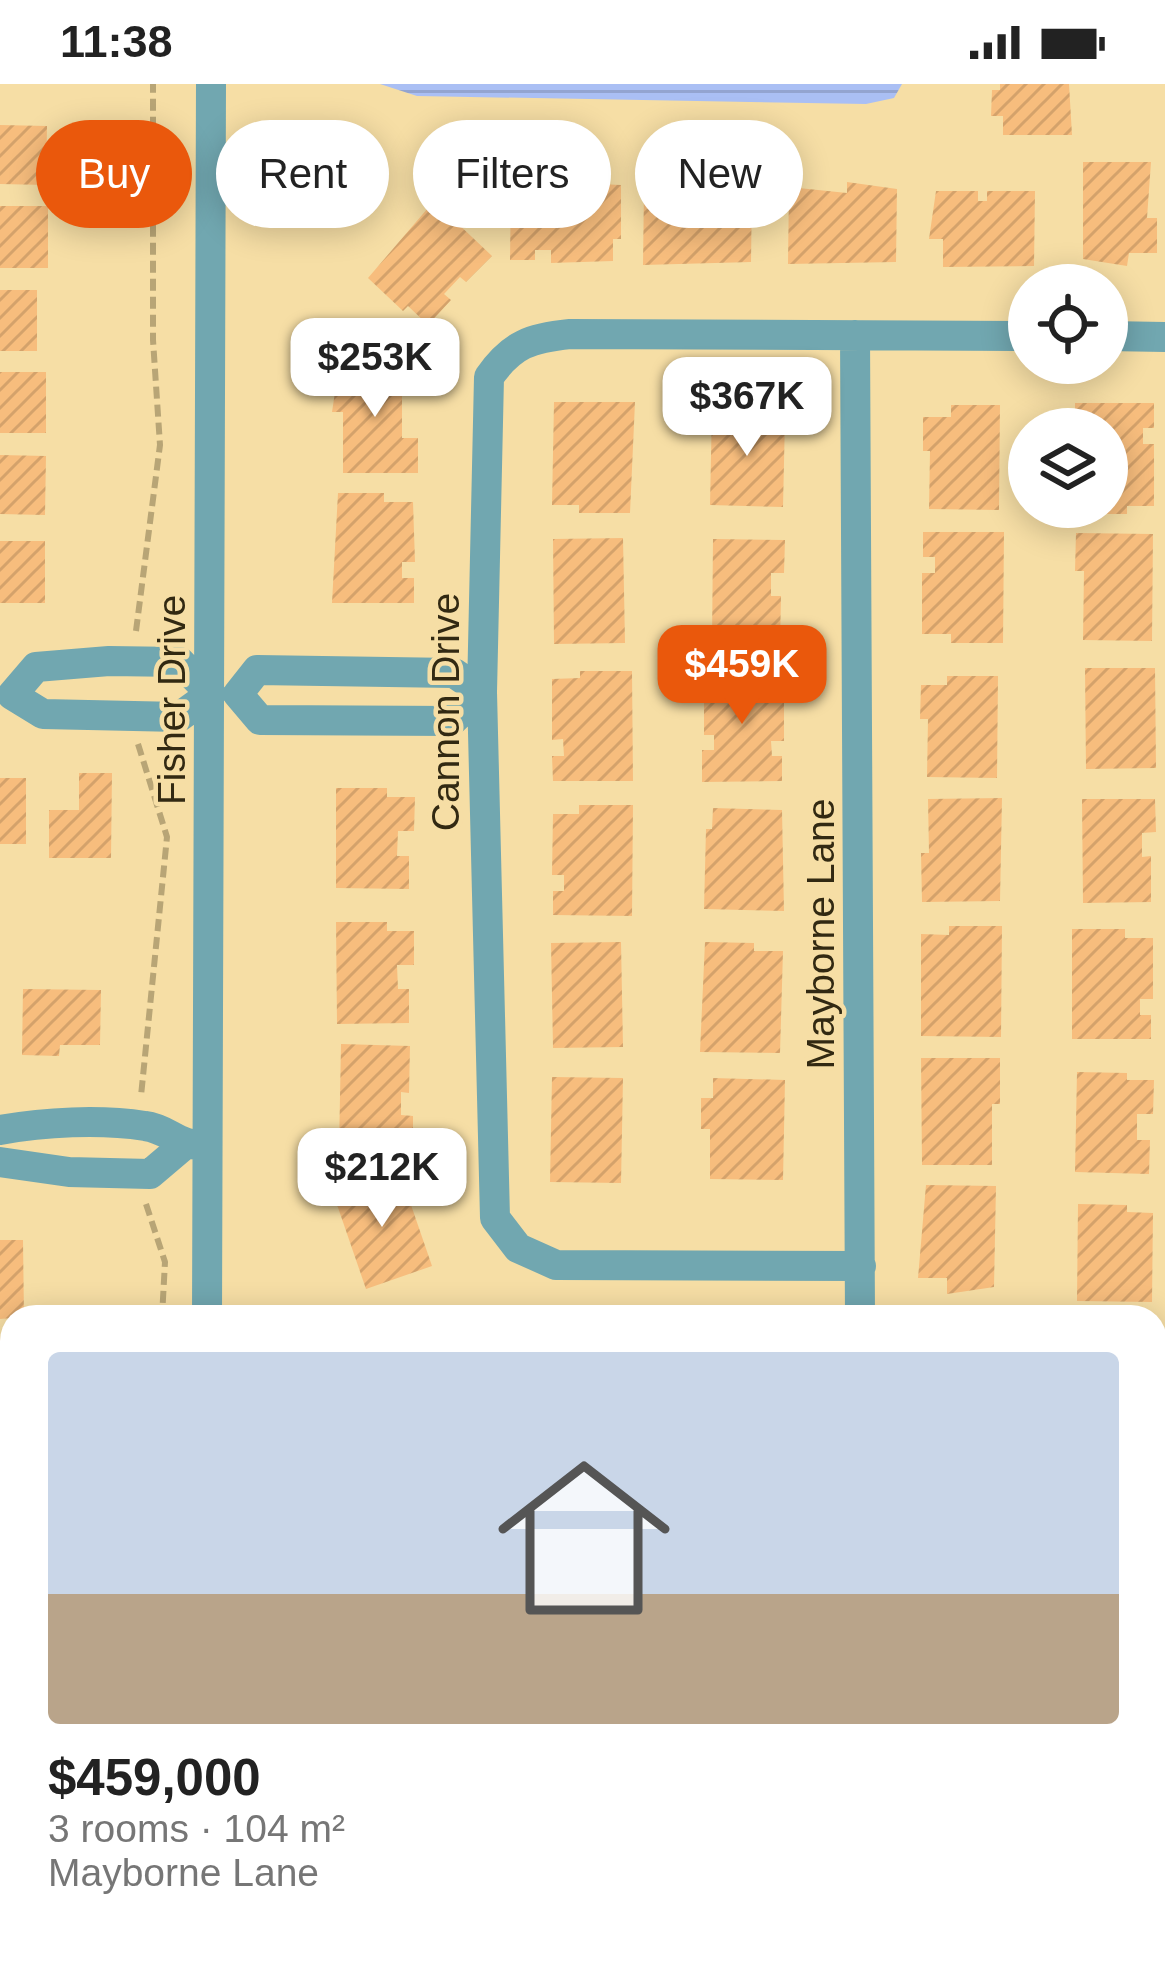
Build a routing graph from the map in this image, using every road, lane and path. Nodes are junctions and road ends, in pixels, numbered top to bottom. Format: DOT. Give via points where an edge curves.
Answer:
graph roads {
  1 [pos="153,84"];
  2 [pos="211,84"];
  3 [pos="855,335"];
  4 [pos="1008,336"];
  5 [pos="1128,336"];
  6 [pos="1165,337"];
  7 [pos="135,647"];
  8 [pos="482,692"];
  9 [pos="225,694"];
  10 [pos="6,697"];
  11 [pos="136,735"];
  12 [pos="142,1112"];
  13 [pos="0,1130"];
  14 [pos="195,1146"];
  15 [pos="0,1162"];
  16 [pos="142,1190"];
  17 [pos="861,1267"];
  18 [pos="163,1305"];
  19 [pos="207,1305"];
  20 [pos="860,1305"];
  1 -- 7 [label="path" via="160,446"];
  2 -- 9 [label="street, Fisher Drive"];
  3 -- 4 [label="street, Cannon Drive"];
  3 -- 8 [label="street, Cannon Drive" via="569,334 527,339 503,357 485,403"];
  3 -- 17 [label="street, Mayborne Lane"];
  5 -- 6 [label="street"];
  8 -- 9 [label="street" via="454,673 257,670"];
  8 -- 9 [label="street" via="452,721 260,720"];
  8 -- 17 [label="street, Cannon Drive" via="492,1192 505,1235 556,1265"];
  9 -- 10 [label="street" via="179,717 43,714"];
  9 -- 10 [label="street" via="180,662 110,661 36,667"];
  9 -- 14 [label="street, Fisher Drive"];
  11 -- 12 [label="path" via="167,837"];
  13 -- 14 [label="street" via="151,1126"];
  14 -- 15 [label="street" via="150,1174"];
  14 -- 19 [label="street, Fisher Drive"];
  16 -- 18 [label="path" via="165,1262"];
  17 -- 20 [label="street, Mayborne Lane"];
}
